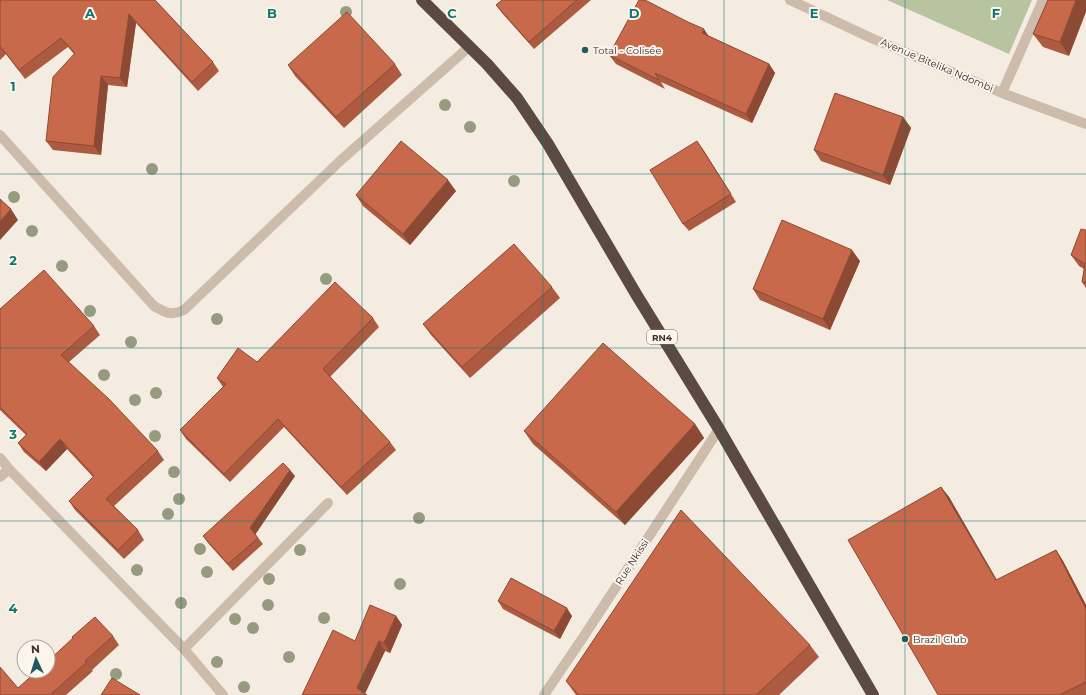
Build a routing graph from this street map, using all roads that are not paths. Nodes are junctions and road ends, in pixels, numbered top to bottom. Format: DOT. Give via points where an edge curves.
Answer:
graph roads {
  1 [pos="422,0"];
  2 [pos="790,0"];
  3 [pos="1043,0"];
  4 [pos="469,47"];
  5 [pos="1002,93"];
  6 [pos="1086,124"];
  7 [pos="0,135"];
  8 [pos="718,429"];
  9 [pos="0,458"];
  10 [pos="9,470"];
  11 [pos="0,477"];
  12 [pos="328,502"];
  13 [pos="184,650"];
  14 [pos="223,695"];
  15 [pos="544,695"];
  16 [pos="873,695"];
  1 -- 4 [label="highway, RN4"];
  2 -- 5 [label="street, Avenue Bitelika Ndombi" via="871,38"];
  3 -- 5 [label="street"];
  4 -- 7 [label="street" via="340,161 178,313 168,314 154,306"];
  4 -- 8 [label="highway, RN4" via="517,98 543,137"];
  5 -- 6 [label="street, Avenue Bitelika Ndombi"];
  8 -- 15 [label="street, Rue Nkissi"];
  8 -- 16 [label="highway, RN4"];
  9 -- 10 [label="street"];
  10 -- 11 [label="street"];
  10 -- 13 [label="street"];
  12 -- 13 [label="street"];
  13 -- 14 [label="street"];
}
